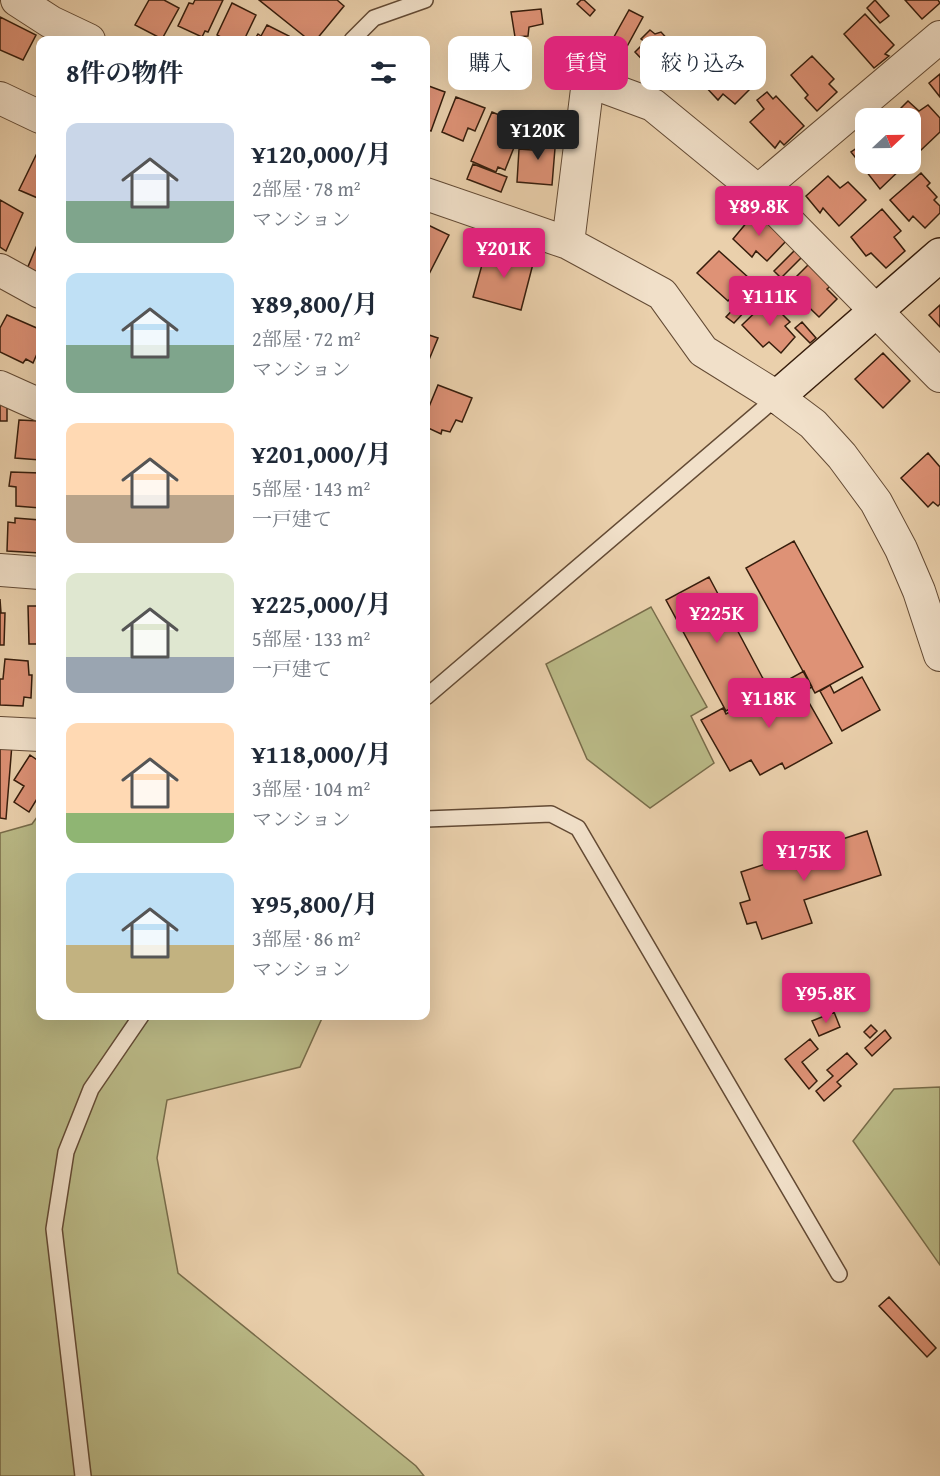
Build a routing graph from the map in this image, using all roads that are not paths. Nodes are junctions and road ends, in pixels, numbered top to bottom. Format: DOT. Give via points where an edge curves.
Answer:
graph roads {
  1 [pos="425,0"];
  2 [pos="27,3"];
  3 [pos="80,36"];
  4 [pos="356,36"];
  5 [pos="940,37"];
  6 [pos="0,98"];
  7 [pos="36,115"];
  8 [pos="758,191"];
  9 [pos="430,195"];
  10 [pos="568,243"];
  11 [pos="940,255"];
  12 [pos="0,270"];
  13 [pos="36,290"];
  14 [pos="874,311"];
  15 [pos="940,376"];
  16 [pos="0,387"];
  17 [pos="777,397"];
  18 [pos="36,403"];
  19 [pos="0,570"];
  20 [pos="36,573"];
  21 [pos="940,655"];
  22 [pos="430,694"];
  23 [pos="0,733"];
  24 [pos="36,735"];
  25 [pos="430,819"];
  26 [pos="138,1020"];
  27 [pos="839,1274"];
  28 [pos="83,1476"];
  1 -- 4 [label="lane" via="374,18"];
  2 -- 3 [label="street" via="51,22"];
  5 -- 8 [label="street"];
  6 -- 7 [label="street"];
  8 -- 10 [label="street" via="653,105 588,81"];
  8 -- 14 [label="street"];
  9 -- 10 [label="street"];
  10 -- 17 [label="street" via="662,294 703,351"];
  11 -- 14 [label="street"];
  12 -- 13 [label="street"];
  14 -- 15 [label="street"];
  14 -- 17 [label="street"];
  16 -- 18 [label="street"];
  17 -- 21 [label="street" via="813,424 876,502 906,560"];
  17 -- 22 [label="lane"];
  19 -- 20 [label="street"];
  23 -- 24 [label="street"];
  25 -- 27 [label="lane" via="551,814 578,828"];
  26 -- 28 [label="lane" via="91,1089 66,1152 54,1229"];
}
